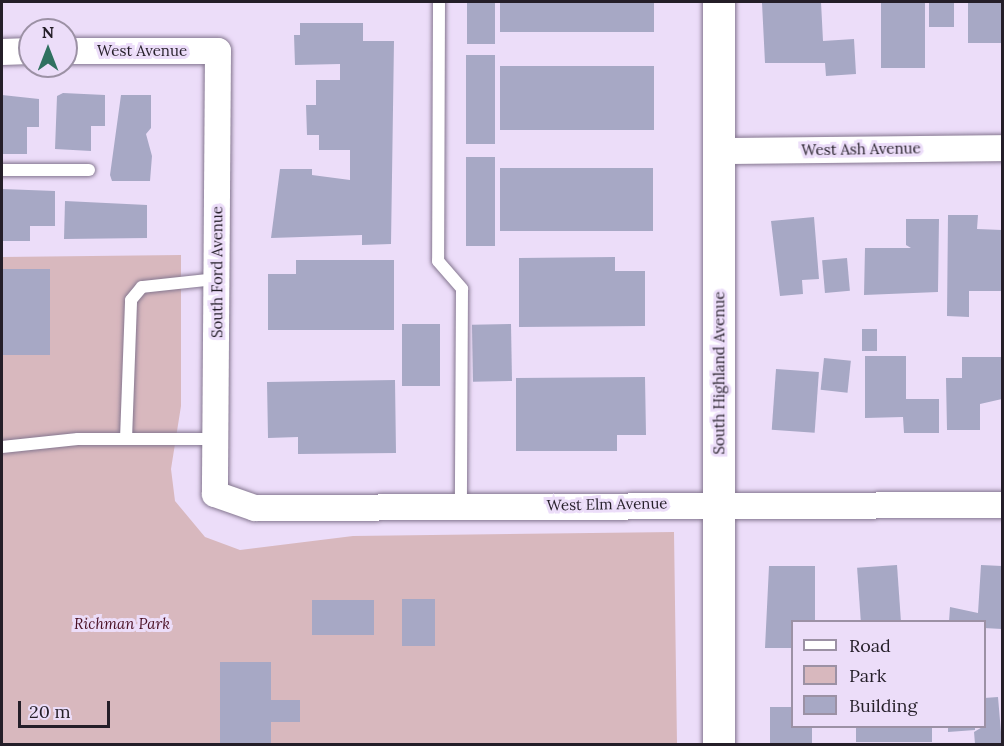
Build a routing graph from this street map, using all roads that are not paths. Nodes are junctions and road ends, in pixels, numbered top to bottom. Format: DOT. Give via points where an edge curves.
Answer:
graph roads {
  1 [pos="439,2"];
  2 [pos="720,2"];
  3 [pos="18,51"];
  4 [pos="78,51"];
  5 [pos="218,51"];
  6 [pos="2,52"];
  7 [pos="1002,148"];
  8 [pos="720,151"];
  9 [pos="2,170"];
  10 [pos="89,170"];
  11 [pos="216,279"];
  12 [pos="126,439"];
  13 [pos="216,439"];
  14 [pos="2,447"];
  15 [pos="215,494"];
  16 [pos="720,502"];
  17 [pos="1002,505"];
  18 [pos="461,507"];
  19 [pos="720,744"];
  1 -- 18 [label="lane" via="438,261 462,289"];
  2 -- 8 [label="street, South Highland Avenue"];
  3 -- 6 [label="street"];
  4 -- 5 [label="street, West Avenue"];
  5 -- 11 [label="street, South Ford Avenue"];
  7 -- 8 [label="street, West Ash Avenue"];
  8 -- 16 [label="street, South Highland Avenue"];
  9 -- 10 [label="lane"];
  11 -- 12 [label="lane" via="142,287 130,300"];
  11 -- 13 [label="street, South Ford Avenue"];
  12 -- 13 [label="lane"];
  12 -- 14 [label="lane"];
  13 -- 15 [label="street, South Ford Avenue"];
  15 -- 18 [label="street, West Elm Avenue" via="255,508"];
  16 -- 17 [label="street, West Elm Avenue"];
  16 -- 18 [label="street, West Elm Avenue"];
  16 -- 19 [label="street, South Highland Avenue"];
}
